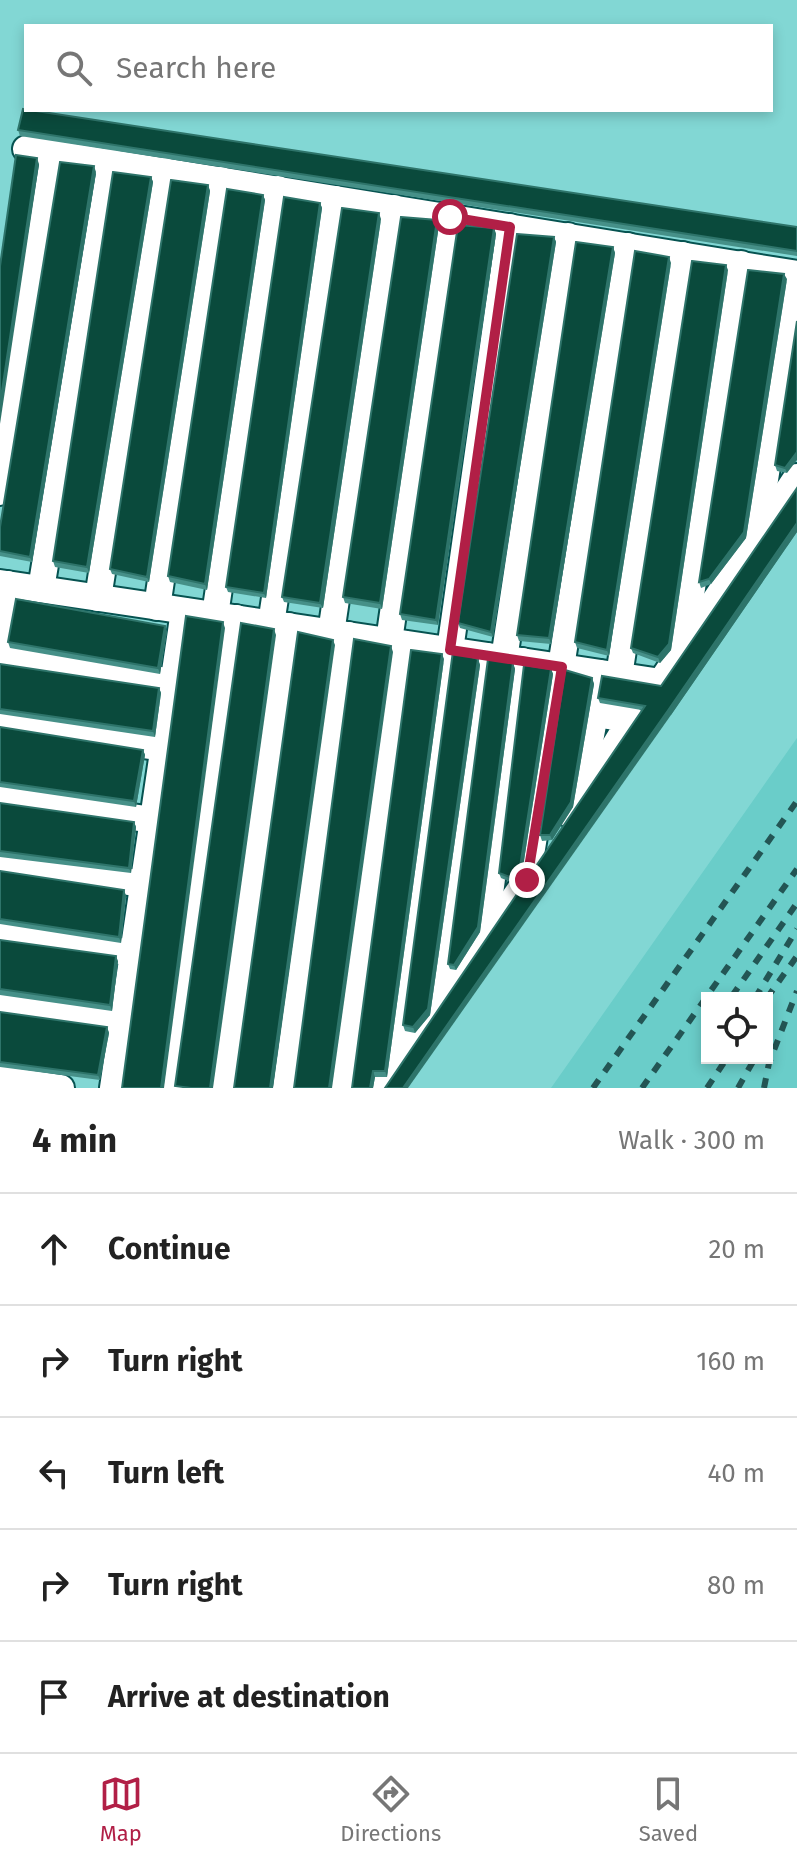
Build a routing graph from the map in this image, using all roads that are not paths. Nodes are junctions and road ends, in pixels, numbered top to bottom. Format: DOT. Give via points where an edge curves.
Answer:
graph roads {
  1 [pos="26,149"];
  2 [pos="54,153"];
  3 [pos="111,162"];
  4 [pos="165,171"];
  5 [pos="221,180"];
  6 [pos="278,189"];
  7 [pos="336,199"];
  8 [pos="394,208"];
  9 [pos="450,217"];
  10 [pos="510,227"];
  11 [pos="568,236"];
  12 [pos="628,246"];
  13 [pos="683,255"];
  14 [pos="741,264"];
  15 [pos="797,274"];
  16 [pos="797,477"];
  17 [pos="0,492"];
  18 [pos="756,540"];
  19 [pos="3,584"];
  20 [pos="41,589"];
  21 [pos="98,598"];
  22 [pos="157,607"];
  23 [pos="184,611"];
  24 [pos="225,617"];
  25 [pos="280,625"];
  26 [pos="339,634"];
  27 [pos="0,636"];
  28 [pos="397,642"];
  29 [pos="683,649"];
  30 [pos="450,650"];
  31 [pos="0,653"];
  32 [pos="504,659"];
  33 [pos="562,667"];
  34 [pos="609,674"];
  35 [pos="173,682"];
  36 [pos="595,714"];
  37 [pos="0,725"];
  38 [pos="164,748"];
  39 [pos="0,798"];
  40 [pos="578,808"];
  41 [pos="153,820"];
  42 [pos="0,864"];
  43 [pos="527,880"];
  44 [pos="144,884"];
  45 [pos="0,933"];
  46 [pos="484,941"];
  47 [pos="133,953"];
  48 [pos="440,1004"];
  49 [pos="0,1006"];
  50 [pos="123,1023"];
  51 [pos="0,1079"];
  52 [pos="389,1080"];
  53 [pos="61,1088"];
  54 [pos="113,1088"];
  55 [pos="172,1088"];
  56 [pos="224,1088"];
  57 [pos="286,1088"];
  58 [pos="342,1088"];
  1 -- 2 [label="lane"];
  2 -- 3 [label="lane"];
  2 -- 17 [label="lane"];
  3 -- 4 [label="lane"];
  3 -- 20 [label="lane"];
  4 -- 5 [label="lane"];
  4 -- 21 [label="lane"];
  5 -- 6 [label="lane"];
  5 -- 22 [label="lane"];
  6 -- 7 [label="lane"];
  6 -- 24 [label="lane"];
  7 -- 8 [label="lane"];
  7 -- 25 [label="lane"];
  8 -- 9 [label="lane"];
  8 -- 26 [label="lane"];
  9 -- 10 [label="lane"];
  9 -- 28 [label="lane"];
  10 -- 11 [label="lane"];
  10 -- 30 [label="lane"];
  11 -- 12 [label="lane"];
  11 -- 32 [label="lane"];
  12 -- 13 [label="lane"];
  12 -- 33 [label="lane"];
  13 -- 14 [label="lane"];
  13 -- 34 [label="lane"];
  14 -- 15 [label="lane"];
  14 -- 29 [label="lane"];
  15 -- 18 [label="lane"];
  16 -- 18 [label="lane"];
  18 -- 29 [label="lane"];
  19 -- 20 [label="lane"];
  19 -- 27 [label="lane"];
  20 -- 21 [label="lane"];
  21 -- 22 [label="lane"];
  22 -- 23 [label="lane"];
  23 -- 24 [label="lane"];
  23 -- 35 [label="lane"];
  24 -- 25 [label="lane"];
  24 -- 55 [label="lane"];
  25 -- 26 [label="lane"];
  25 -- 56 [label="lane"];
  26 -- 28 [label="lane"];
  26 -- 57 [label="lane"];
  28 -- 30 [label="lane"];
  28 -- 58 [label="lane"];
  29 -- 34 [label="lane" via="661,682"];
  30 -- 32 [label="lane"];
  30 -- 52 [label="lane"];
  31 -- 35 [label="lane"];
  32 -- 33 [label="lane"];
  32 -- 46 [label="lane"];
  32 -- 48 [label="lane"];
  33 -- 34 [label="lane"];
  33 -- 43 [label="lane"];
  34 -- 36 [label="lane"];
  35 -- 38 [label="lane"];
  36 -- 40 [label="lane"];
  36 -- 40 [label="lane" via="631,719"];
  37 -- 38 [label="lane"];
  38 -- 41 [label="lane"];
  39 -- 41 [label="lane"];
  40 -- 43 [label="lane"];
  41 -- 44 [label="lane"];
  42 -- 44 [label="lane"];
  43 -- 46 [label="lane"];
  44 -- 47 [label="lane"];
  45 -- 47 [label="lane"];
  46 -- 48 [label="lane"];
  47 -- 50 [label="lane"];
  48 -- 52 [label="lane"];
  49 -- 50 [label="lane"];
  50 -- 54 [label="lane"];
  51 -- 53 [label="lane"];
}
